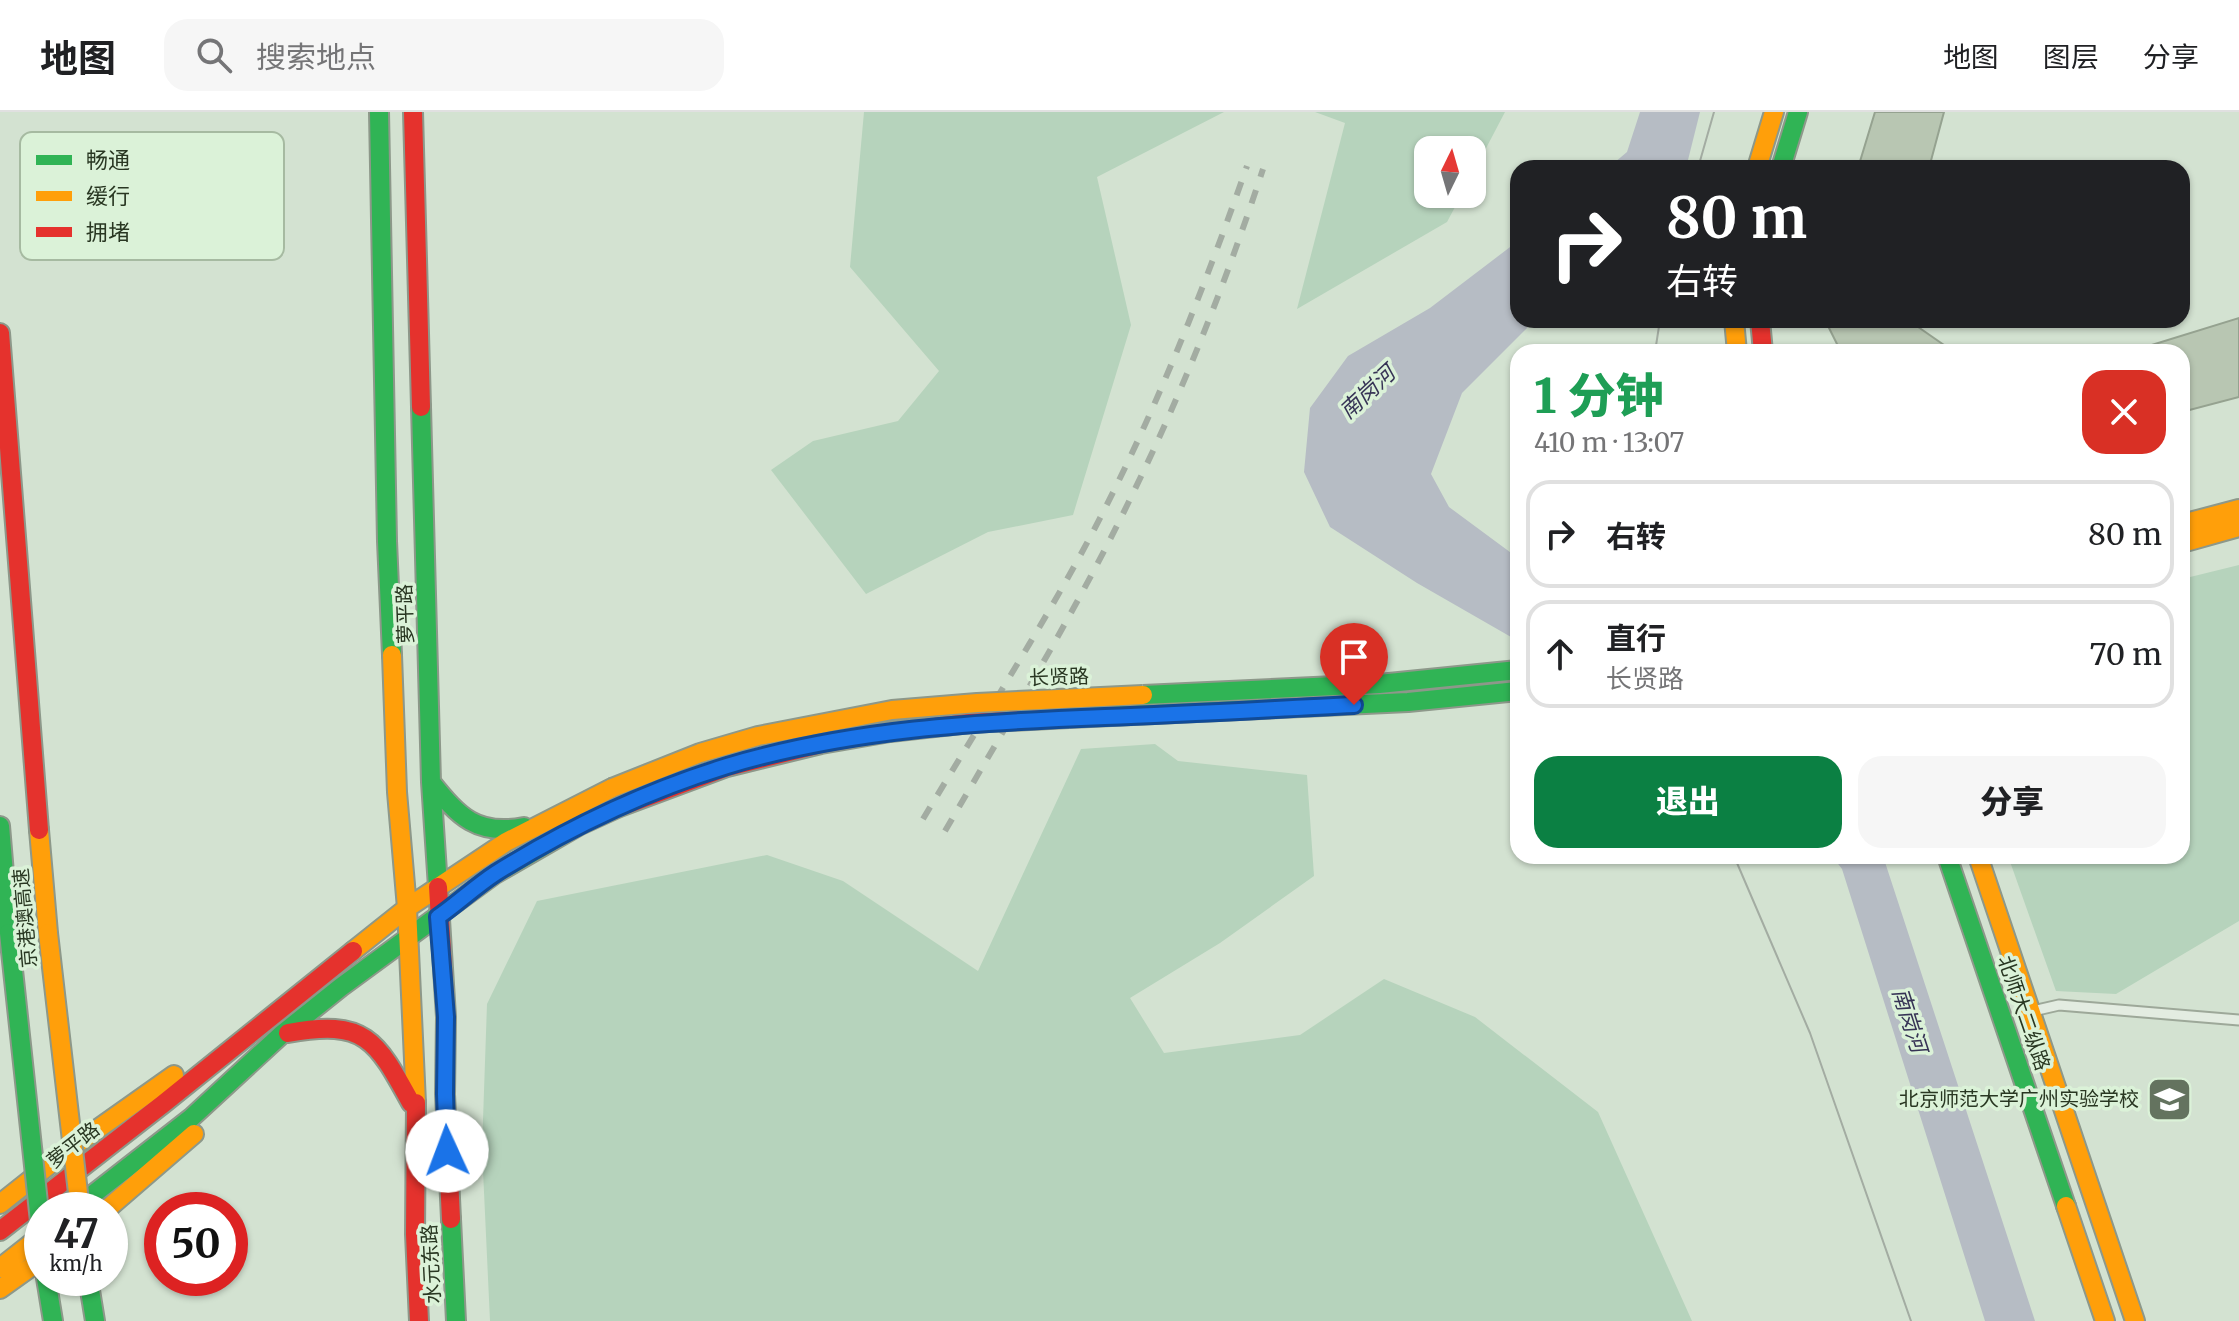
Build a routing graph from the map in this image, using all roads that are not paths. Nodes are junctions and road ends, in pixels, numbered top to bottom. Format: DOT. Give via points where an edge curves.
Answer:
graph roads {
  1 [pos="379,112"];
  2 [pos="413,112"];
  3 [pos="1774,112"];
  4 [pos="1798,112"];
  5 [pos="1759,160"];
  6 [pos="1783,160"];
  7 [pos="0,333"];
  8 [pos="2239,509"];
  9 [pos="2190,522"];
  10 [pos="2239,527"];
  11 [pos="2190,541"];
  12 [pos="1510,671"];
  13 [pos="1510,692"];
  14 [pos="431,782"];
  15 [pos="546,820"];
  16 [pos="0,826"];
  17 [pos="1950,864"];
  18 [pos="1981,864"];
  19 [pos="437,887"];
  20 [pos="407,908"];
  21 [pos="438,917"];
  22 [pos="407,938"];
  23 [pos="322,974"];
  24 [pos="2032,1012"];
  25 [pos="2239,1020"];
  26 [pos="2005,1025"];
  27 [pos="281,1035"];
  28 [pos="416,1111"];
  29 [pos="37,1192"];
  30 [pos="78,1192"];
  31 [pos="96,1192"];
  32 [pos="127,1192"];
  33 [pos="0,1204"];
  34 [pos="0,1231"];
  35 [pos="24,1251"];
  36 [pos="0,1268"];
  37 [pos="24,1272"];
  38 [pos="0,1289"];
  39 [pos="49,1296"];
  40 [pos="91,1296"];
  41 [pos="53,1321"];
  42 [pos="95,1321"];
  43 [pos="419,1321"];
  44 [pos="456,1321"];
  45 [pos="2105,1321"];
  46 [pos="2135,1321"];
  1 -- 20 [label="main road, 萝平路" via="387,541"];
  2 -- 14 [label="main road, 萝平路"];
  3 -- 5 [label="main road"];
  4 -- 6 [label="main road"];
  7 -- 30 [label="main road, 京港澳高速, bridge" via="48,933"];
  8 -- 9 [label="main road"];
  10 -- 11 [label="main road"];
  12 -- 15 [label="main road, 长贤路, bridge" via="1379,684 892,710 700,753"];
  13 -- 21 [label="main road, 长贤路, bridge" via="1408,702 970,723 821,744 727,767 617,808 495,874"];
  14 -- 15 [label="main road" via="449,805 474,825 492,831"];
  14 -- 19 [label="main road, 萝平路"];
  15 -- 19 [label="main road"];
  16 -- 29 [label="main road, 京港澳高速, bridge"];
  17 -- 26 [label="main road, 北师大二纵路"];
  18 -- 24 [label="main road, 北师大二纵路"];
  19 -- 20 [label="main road"];
  19 -- 21 [label="main road, 萝平路"];
  20 -- 22 [label="main road, 水元东路"];
  20 -- 23 [label="main road, 萝平路"];
  21 -- 22 [label="main road"];
  21 -- 44 [label="main road, 水元东路"];
  22 -- 27 [label="main road"];
  22 -- 28 [label="main road, 水元东路"];
  23 -- 33 [label="main road, 萝平路" via="125,1108"];
  23 -- 34 [label="main road, 萝平路"];
  24 -- 25 [label="lane" via="2059,1005"];
  24 -- 26 [label="lane"];
  24 -- 46 [label="main road, 北师大二纵路"];
  26 -- 45 [label="main road, 北师大二纵路"];
  27 -- 28 [label="main road" via="335,1027 364,1036 390,1063"];
  27 -- 31 [label="main road" via="191,1118"];
  27 -- 32 [label="main road" via="204,1125"];
  28 -- 43 [label="main road, 水元东路"];
  35 -- 36 [label="main road"];
  37 -- 38 [label="main road"];
  39 -- 41 [label="main road"];
  40 -- 42 [label="main road"];
}
